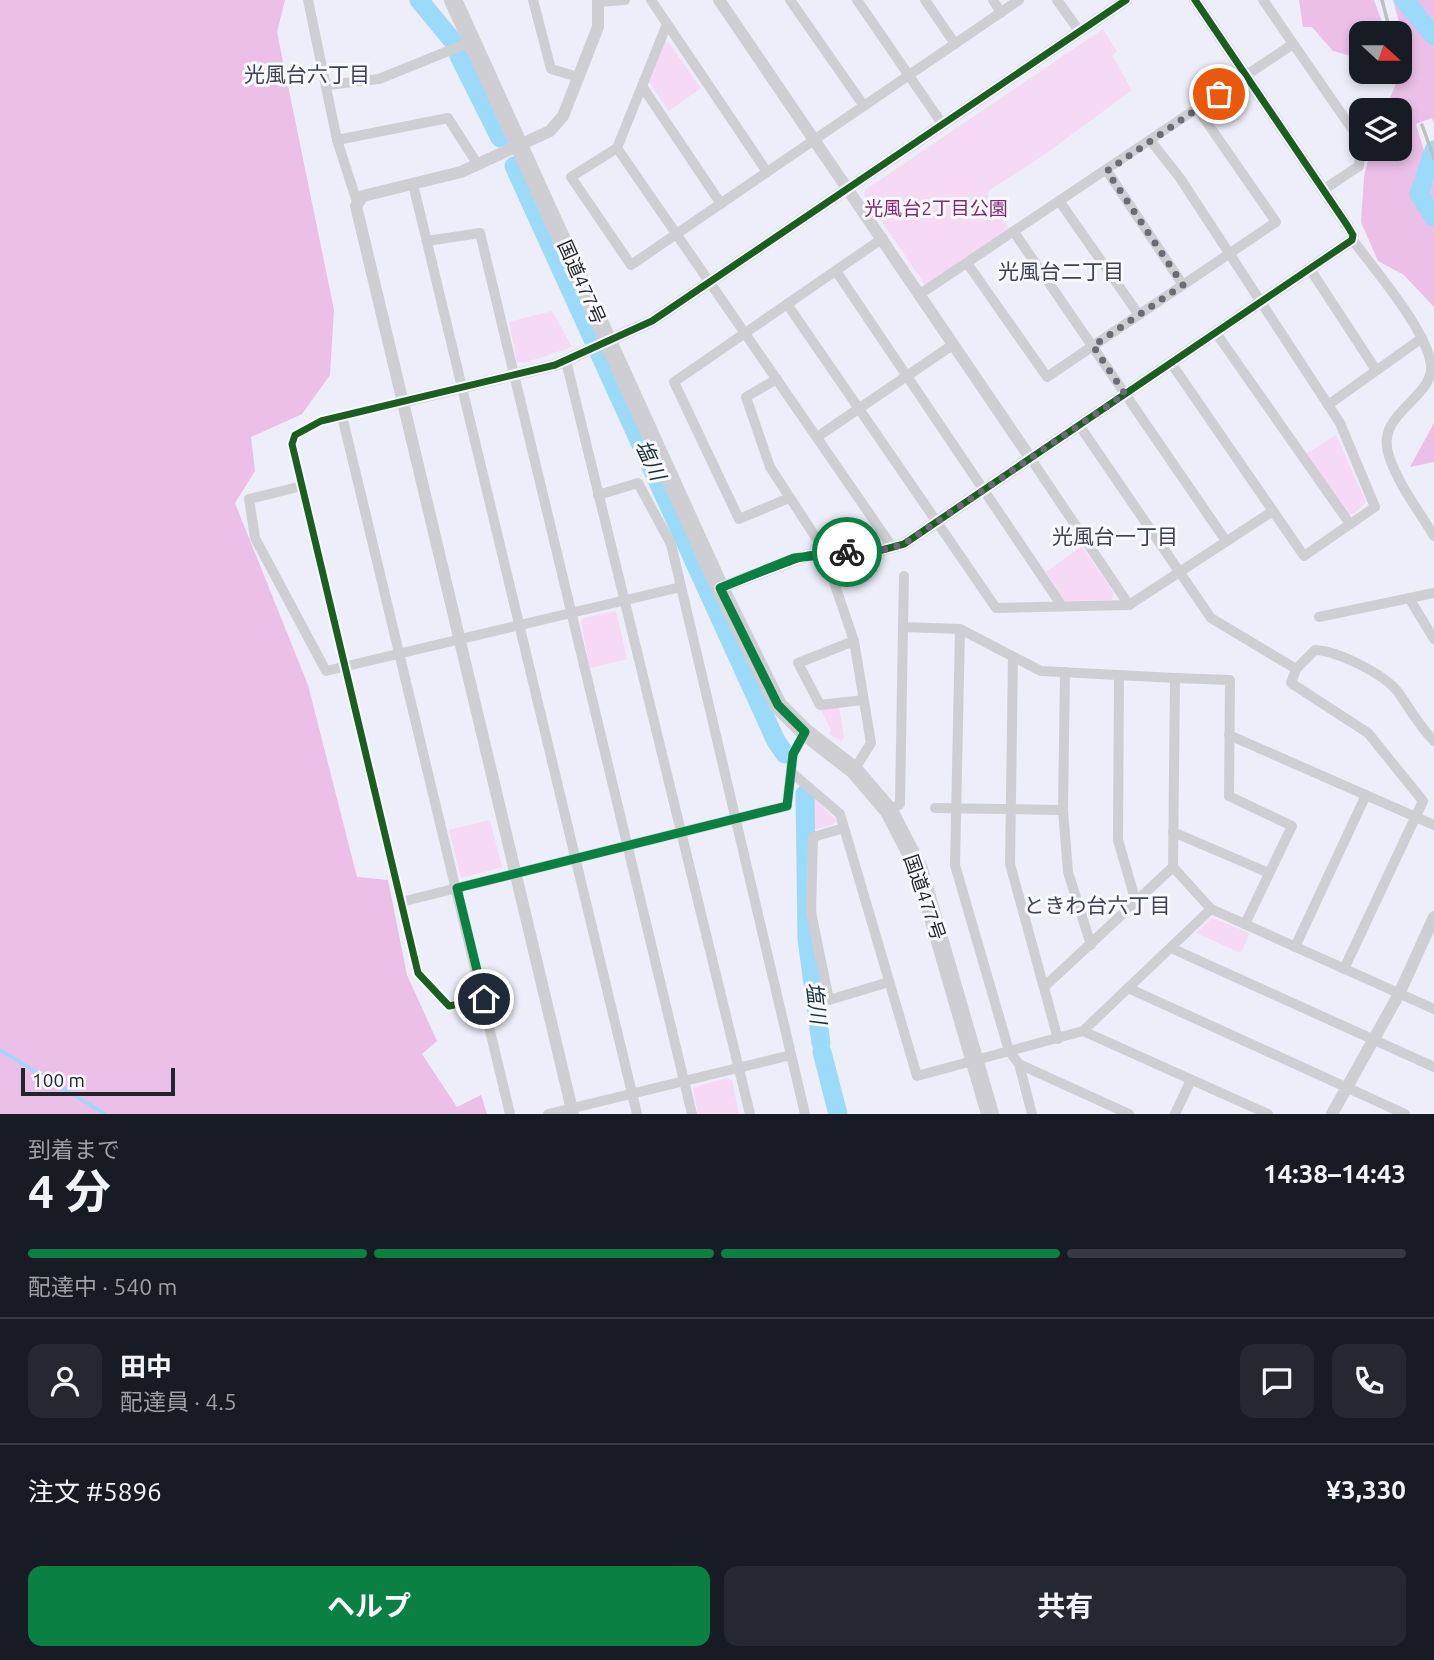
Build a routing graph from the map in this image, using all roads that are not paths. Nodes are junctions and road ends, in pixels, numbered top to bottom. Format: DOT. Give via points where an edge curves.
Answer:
graph roads {
  1 [pos="309,0"];
  2 [pos="453,0"];
  3 [pos="533,0"];
  4 [pos="625,0"];
  5 [pos="651,0"];
  6 [pos="719,0"];
  7 [pos="790,0"];
  8 [pos="858,0"];
  9 [pos="925,0"];
  10 [pos="993,0"];
  11 [pos="1019,0"];
  12 [pos="1057,0"];
  13 [pos="1126,0"];
  14 [pos="1195,0"];
  15 [pos="1264,0"];
  16 [pos="598,1"];
  17 [pos="1002,13"];
  18 [pos="667,24"];
  19 [pos="1080,32"];
  20 [pos="473,41"];
  21 [pos="955,44"];
  22 [pos="1293,44"];
  23 [pos="909,75"];
  24 [pos="1245,75"];
  25 [pos="578,76"];
  26 [pos="328,85"];
  27 [pos="642,86"];
  28 [pos="864,106"];
  29 [pos="1197,108"];
  30 [pos="943,125"];
  31 [pos="337,139"];
  32 [pos="815,140"];
  33 [pos="1150,140"];
  34 [pos="521,146"];
  35 [pos="617,148"];
  36 [pos="478,164"];
  37 [pos="1107,171"];
  38 [pos="767,172"];
  39 [pos="413,184"];
  40 [pos="848,190"];
  41 [pos="1323,190"];
  42 [pos="357,202"];
  43 [pos="1060,202"];
  44 [pos="720,204"];
  45 [pos="1014,232"];
  46 [pos="676,234"];
  47 [pos="883,238"];
  48 [pos="1352,239"];
  49 [pos="427,242"];
  50 [pos="1230,254"];
  51 [pos="967,263"];
  52 [pos="1310,269"];
  53 [pos="836,271"];
  54 [pos="708,284"];
  55 [pos="1183,285"];
  56 [pos="920,294"];
  57 [pos="1261,302"];
  58 [pos="788,304"];
  59 [pos="1139,315"];
  60 [pos="745,333"];
  61 [pos="1216,333"];
  62 [pos="1422,338"];
  63 [pos="954,344"];
  64 [pos="1093,346"];
  65 [pos="566,361"];
  66 [pos="1171,363"];
  67 [pos="1377,370"];
  68 [pos="514,375"];
  69 [pos="907,376"];
  70 [pos="777,379"];
  71 [pos="462,387"];
  72 [pos="1125,394"];
  73 [pos="402,402"];
  74 [pos="1328,405"];
  75 [pos="859,408"];
  76 [pos="342,416"];
  77 [pos="1079,425"];
  78 [pos="817,437"];
  79 [pos="1031,458"];
  80 [pos="302,486"];
  81 [pos="985,491"];
  82 [pos="598,495"];
  83 [pos="789,498"];
  84 [pos="1273,511"];
  85 [pos="937,522"];
  86 [pos="1350,524"];
  87 [pos="1434,536"];
  88 [pos="1226,541"];
  89 [pos="893,548"];
  90 [pos="825,554"];
  91 [pos="1179,572"];
  92 [pos="904,576"];
  93 [pos="681,587"];
  94 [pos="720,588"];
  95 [pos="1434,593"];
  96 [pos="1409,598"];
  97 [pos="624,600"];
  98 [pos="1129,605"];
  99 [pos="1062,606"];
  100 [pos="571,613"];
  101 [pos="1319,617"];
  102 [pos="519,625"];
  103 [pos="903,627"];
  104 [pos="960,629"];
  105 [pos="459,639"];
  106 [pos="1434,639"];
  107 [pos="853,641"];
  108 [pos="400,653"];
  109 [pos="1013,657"];
  110 [pos="345,666"];
  111 [pos="1296,669"];
  112 [pos="1065,672"];
  113 [pos="1119,675"];
  114 [pos="1175,678"];
  115 [pos="863,699"];
  116 [pos="805,732"];
  117 [pos="1229,735"];
  118 [pos="1434,741"];
  119 [pos="855,770"];
  120 [pos="791,772"];
  121 [pos="1366,795"];
  122 [pos="935,808"];
  123 [pos="956,809"];
  124 [pos="1011,810"];
  125 [pos="1063,810"];
  126 [pos="889,811"];
  127 [pos="1416,817"];
  128 [pos="736,818"];
  129 [pos="1434,825"];
  130 [pos="844,828"];
  131 [pos="681,832"];
  132 [pos="1173,832"];
  133 [pos="627,845"];
  134 [pos="575,858"];
  135 [pos="1173,866"];
  136 [pos="515,873"];
  137 [pos="1269,873"];
  138 [pos="457,888"];
  139 [pos="401,902"];
  140 [pos="1136,902"];
  141 [pos="1211,909"];
  142 [pos="1434,917"];
  143 [pos="1245,924"];
  144 [pos="1091,945"];
  145 [pos="1295,947"];
  146 [pos="1171,948"];
  147 [pos="1344,969"];
  148 [pos="889,982"];
  149 [pos="1044,987"];
  150 [pos="1128,988"];
  151 [pos="1399,994"];
  152 [pos="484,999"];
  153 [pos="1434,1009"];
  154 [pos="1083,1031"];
  155 [pos="1058,1039"];
  156 [pos="1373,1040"];
  157 [pos="1009,1051"];
  158 [pos="791,1055"];
  159 [pos="974,1061"];
  160 [pos="1018,1064"];
  161 [pos="1434,1067"];
  162 [pos="738,1068"];
  163 [pos="1191,1080"];
  164 [pos="684,1081"];
  165 [pos="1347,1087"];
  166 [pos="632,1094"];
  167 [pos="572,1111"];
  168 [pos="510,1114"];
  169 [pos="548,1114"];
  170 [pos="637,1114"];
  171 [pos="692,1114"];
  172 [pos="750,1114"];
  173 [pos="805,1114"];
  174 [pos="990,1114"];
  175 [pos="1032,1114"];
  176 [pos="1129,1114"];
  177 [pos="1175,1114"];
  178 [pos="1268,1114"];
  179 [pos="1332,1114"];
  180 [pos="1405,1114"];
  1 -- 26 [label="street"];
  2 -- 20 [label="highway, 国道477号"];
  3 -- 25 [label="street" via="551,69"];
  4 -- 16 [label="street"];
  5 -- 18 [label="street"];
  6 -- 32 [label="street"];
  7 -- 28 [label="street"];
  8 -- 23 [label="street"];
  9 -- 21 [label="street"];
  10 -- 17 [label="street"];
  11 -- 17 [label="street"];
  12 -- 19 [label="street"];
  13 -- 19 [label="street"];
  14 -- 24 [label="street"];
  15 -- 22 [label="street"];
  16 -- 25 [label="street" via="598,27"];
  17 -- 21 [label="street"];
  18 -- 27 [label="street"];
  18 -- 38 [label="street"];
  19 -- 30 [label="street"];
  20 -- 26 [label="street" via="379,79"];
  20 -- 34 [label="highway, 国道477号"];
  21 -- 23 [label="street"];
  22 -- 24 [label="street"];
  22 -- 41 [label="street" via="1361,142 1359,166"];
  23 -- 28 [label="street"];
  23 -- 30 [label="street"];
  24 -- 29 [label="street"];
  24 -- 41 [label="street"];
  25 -- 34 [label="street" via="558,124"];
  26 -- 31 [label="street"];
  27 -- 35 [label="street"];
  27 -- 44 [label="street"];
  28 -- 32 [label="street"];
  29 -- 33 [label="street"];
  29 -- 50 [label="street" via="1276,222"];
  30 -- 40 [label="street"];
  31 -- 36 [label="street" via="448,118"];
  31 -- 42 [label="street"];
  32 -- 38 [label="street"];
  32 -- 40 [label="street"];
  33 -- 37 [label="street"];
  33 -- 50 [label="street"];
  34 -- 36 [label="street"];
  34 -- 94 [label="highway, 国道477号"];
  35 -- 46 [label="street"];
  35 -- 46 [label="street" via="571,177 631,265"];
  36 -- 39 [label="street"];
  37 -- 43 [label="street"];
  37 -- 55 [label="street"];
  38 -- 44 [label="street"];
  39 -- 42 [label="street" via="370,194"];
  39 -- 49 [label="street"];
  40 -- 47 [label="street"];
  40 -- 54 [label="street"];
  41 -- 48 [label="street"];
  42 -- 73 [label="street"];
  43 -- 45 [label="street"];
  43 -- 59 [label="street"];
  44 -- 46 [label="street"];
  45 -- 51 [label="street"];
  45 -- 64 [label="street"];
  46 -- 54 [label="street"];
  47 -- 53 [label="street"];
  47 -- 56 [label="street"];
  48 -- 52 [label="street"];
  48 -- 62 [label="street"];
  49 -- 68 [label="street" via="480,233"];
  49 -- 71 [label="street"];
  50 -- 55 [label="street"];
  50 -- 57 [label="street"];
  51 -- 56 [label="street"];
  51 -- 64 [label="street" via="1048,377"];
  52 -- 57 [label="street"];
  52 -- 67 [label="street"];
  53 -- 58 [label="street"];
  53 -- 69 [label="street"];
  54 -- 60 [label="street"];
  54 -- 65 [label="street" via="652,321"];
  55 -- 59 [label="street"];
  56 -- 63 [label="street"];
  57 -- 61 [label="street"];
  57 -- 74 [label="street"];
  58 -- 60 [label="street"];
  58 -- 75 [label="street"];
  59 -- 64 [label="street"];
  60 -- 70 [label="street"];
  60 -- 83 [label="street" via="674,382 739,519"];
  61 -- 66 [label="street"];
  61 -- 86 [label="street"];
  62 -- 67 [label="street"];
  62 -- 87 [label="street" via="1432,368 1422,391 1401,410 1388,431 1388,455"];
  63 -- 69 [label="street"];
  63 -- 79 [label="street"];
  64 -- 72 [label="street"];
  65 -- 68 [label="street"];
  65 -- 82 [label="street"];
  66 -- 72 [label="street"];
  66 -- 84 [label="street"];
  67 -- 74 [label="street"];
  68 -- 71 [label="street"];
  68 -- 100 [label="street"];
  69 -- 75 [label="street"];
  69 -- 81 [label="street"];
  70 -- 78 [label="street"];
  70 -- 83 [label="street" via="746,397 771,467"];
  71 -- 73 [label="street"];
  71 -- 102 [label="street"];
  72 -- 77 [label="street"];
  72 -- 88 [label="street"];
  73 -- 76 [label="street"];
  73 -- 105 [label="street"];
  74 -- 86 [label="street" via="1375,507"];
  75 -- 78 [label="street"];
  75 -- 85 [label="street"];
  76 -- 80 [label="street" via="295,435 292,444"];
  76 -- 108 [label="street"];
  77 -- 79 [label="street"];
  77 -- 91 [label="street"];
  78 -- 89 [label="street"];
  79 -- 81 [label="street"];
  79 -- 98 [label="street"];
  80 -- 110 [label="street"];
  80 -- 110 [label="street" via="249,499 255,538 326,671"];
  81 -- 85 [label="street"];
  81 -- 99 [label="street"];
  82 -- 93 [label="street" via="638,483 671,544"];
  82 -- 97 [label="street"];
  83 -- 90 [label="street"];
  84 -- 86 [label="street" via="1304,556"];
  84 -- 88 [label="street"];
  85 -- 89 [label="street"];
  85 -- 99 [label="street" via="996,608"];
  88 -- 91 [label="street"];
  89 -- 90 [label="street"];
  90 -- 94 [label="street" via="794,558"];
  90 -- 107 [label="street"];
  91 -- 98 [label="street"];
  91 -- 111 [label="street" via="1211,618"];
  92 -- 103 [label="street"];
  93 -- 97 [label="street"];
  93 -- 128 [label="street"];
  94 -- 116 [label="highway, 国道477号" via="778,705"];
  95 -- 96 [label="street"];
  96 -- 101 [label="street"];
  96 -- 106 [label="street"];
  97 -- 100 [label="street"];
  97 -- 131 [label="street"];
  98 -- 99 [label="street"];
  100 -- 102 [label="street"];
  100 -- 133 [label="street"];
  102 -- 105 [label="street"];
  102 -- 134 [label="street"];
  103 -- 104 [label="street"];
  103 -- 126 [label="street" via="900,804"];
  104 -- 109 [label="street"];
  104 -- 123 [label="street"];
  105 -- 108 [label="street"];
  105 -- 136 [label="street"];
  107 -- 115 [label="street"];
  107 -- 115 [label="street" via="798,663 820,705"];
  108 -- 110 [label="street"];
  108 -- 138 [label="street"];
  109 -- 112 [label="street" via="1041,671"];
  109 -- 124 [label="street"];
  110 -- 139 [label="street"];
  111 -- 118 [label="street" via="1315,650 1348,659 1395,689"];
  111 -- 127 [label="street" via="1291,683 1368,733 1423,801"];
  112 -- 113 [label="street"];
  112 -- 125 [label="street"];
  113 -- 114 [label="street"];
  113 -- 140 [label="street" via="1118,840"];
  114 -- 117 [label="street" via="1230,680"];
  114 -- 132 [label="street"];
  115 -- 119 [label="street" via="870,743"];
  116 -- 119 [label="highway, 国道477号"];
  116 -- 120 [label="street" via="793,754"];
  117 -- 121 [label="street"];
  117 -- 137 [label="street" via="1229,796 1292,825"];
  119 -- 126 [label="highway, 国道477号"];
  120 -- 128 [label="street" via="787,806"];
  120 -- 130 [label="street" via="840,814"];
  121 -- 127 [label="street"];
  121 -- 145 [label="street"];
  122 -- 123 [label="street"];
  123 -- 124 [label="street"];
  123 -- 157 [label="street" via="955,865"];
  124 -- 125 [label="street"];
  124 -- 149 [label="street" via="1010,864"];
  125 -- 144 [label="street" via="1068,872"];
  126 -- 159 [label="highway, 国道477号" via="919,869"];
  127 -- 129 [label="street"];
  127 -- 147 [label="street"];
  128 -- 131 [label="street"];
  128 -- 158 [label="street"];
  130 -- 148 [label="street"];
  130 -- 148 [label="street" via="813,837 811,912 829,1000"];
  131 -- 133 [label="street"];
  131 -- 162 [label="street"];
  132 -- 135 [label="street"];
  132 -- 137 [label="street"];
  133 -- 134 [label="street"];
  133 -- 164 [label="street"];
  134 -- 136 [label="street"];
  134 -- 166 [label="street"];
  135 -- 140 [label="street"];
  135 -- 141 [label="street"];
  136 -- 138 [label="street"];
  136 -- 167 [label="street"];
  137 -- 143 [label="street"];
  138 -- 139 [label="street"];
  138 -- 152 [label="street"];
  139 -- 152 [label="street" via="418,973 449,1006"];
  140 -- 144 [label="street"];
  141 -- 143 [label="street"];
  141 -- 146 [label="street"];
  142 -- 151 [label="street"];
  143 -- 145 [label="street"];
  144 -- 149 [label="street"];
  145 -- 147 [label="street"];
  146 -- 150 [label="street"];
  146 -- 156 [label="street"];
  147 -- 151 [label="street"];
  148 -- 159 [label="street" via="917,1076"];
  149 -- 155 [label="street"];
  150 -- 154 [label="street"];
  150 -- 165 [label="street"];
  151 -- 153 [label="street"];
  151 -- 156 [label="street"];
  152 -- 168 [label="street"];
  154 -- 155 [label="street"];
  154 -- 163 [label="street"];
  155 -- 157 [label="street"];
  156 -- 161 [label="street"];
  156 -- 165 [label="street"];
  157 -- 159 [label="street"];
  157 -- 160 [label="street"];
  158 -- 162 [label="street"];
  158 -- 173 [label="street"];
  159 -- 174 [label="highway, 国道477号"];
  160 -- 175 [label="street"];
  160 -- 176 [label="street"];
  162 -- 164 [label="street"];
  162 -- 172 [label="street"];
  163 -- 177 [label="street"];
  163 -- 178 [label="street"];
  164 -- 166 [label="street"];
  164 -- 171 [label="street"];
  165 -- 179 [label="street"];
  165 -- 180 [label="street"];
  166 -- 167 [label="street"];
  166 -- 170 [label="street"];
  167 -- 169 [label="street"];
}
